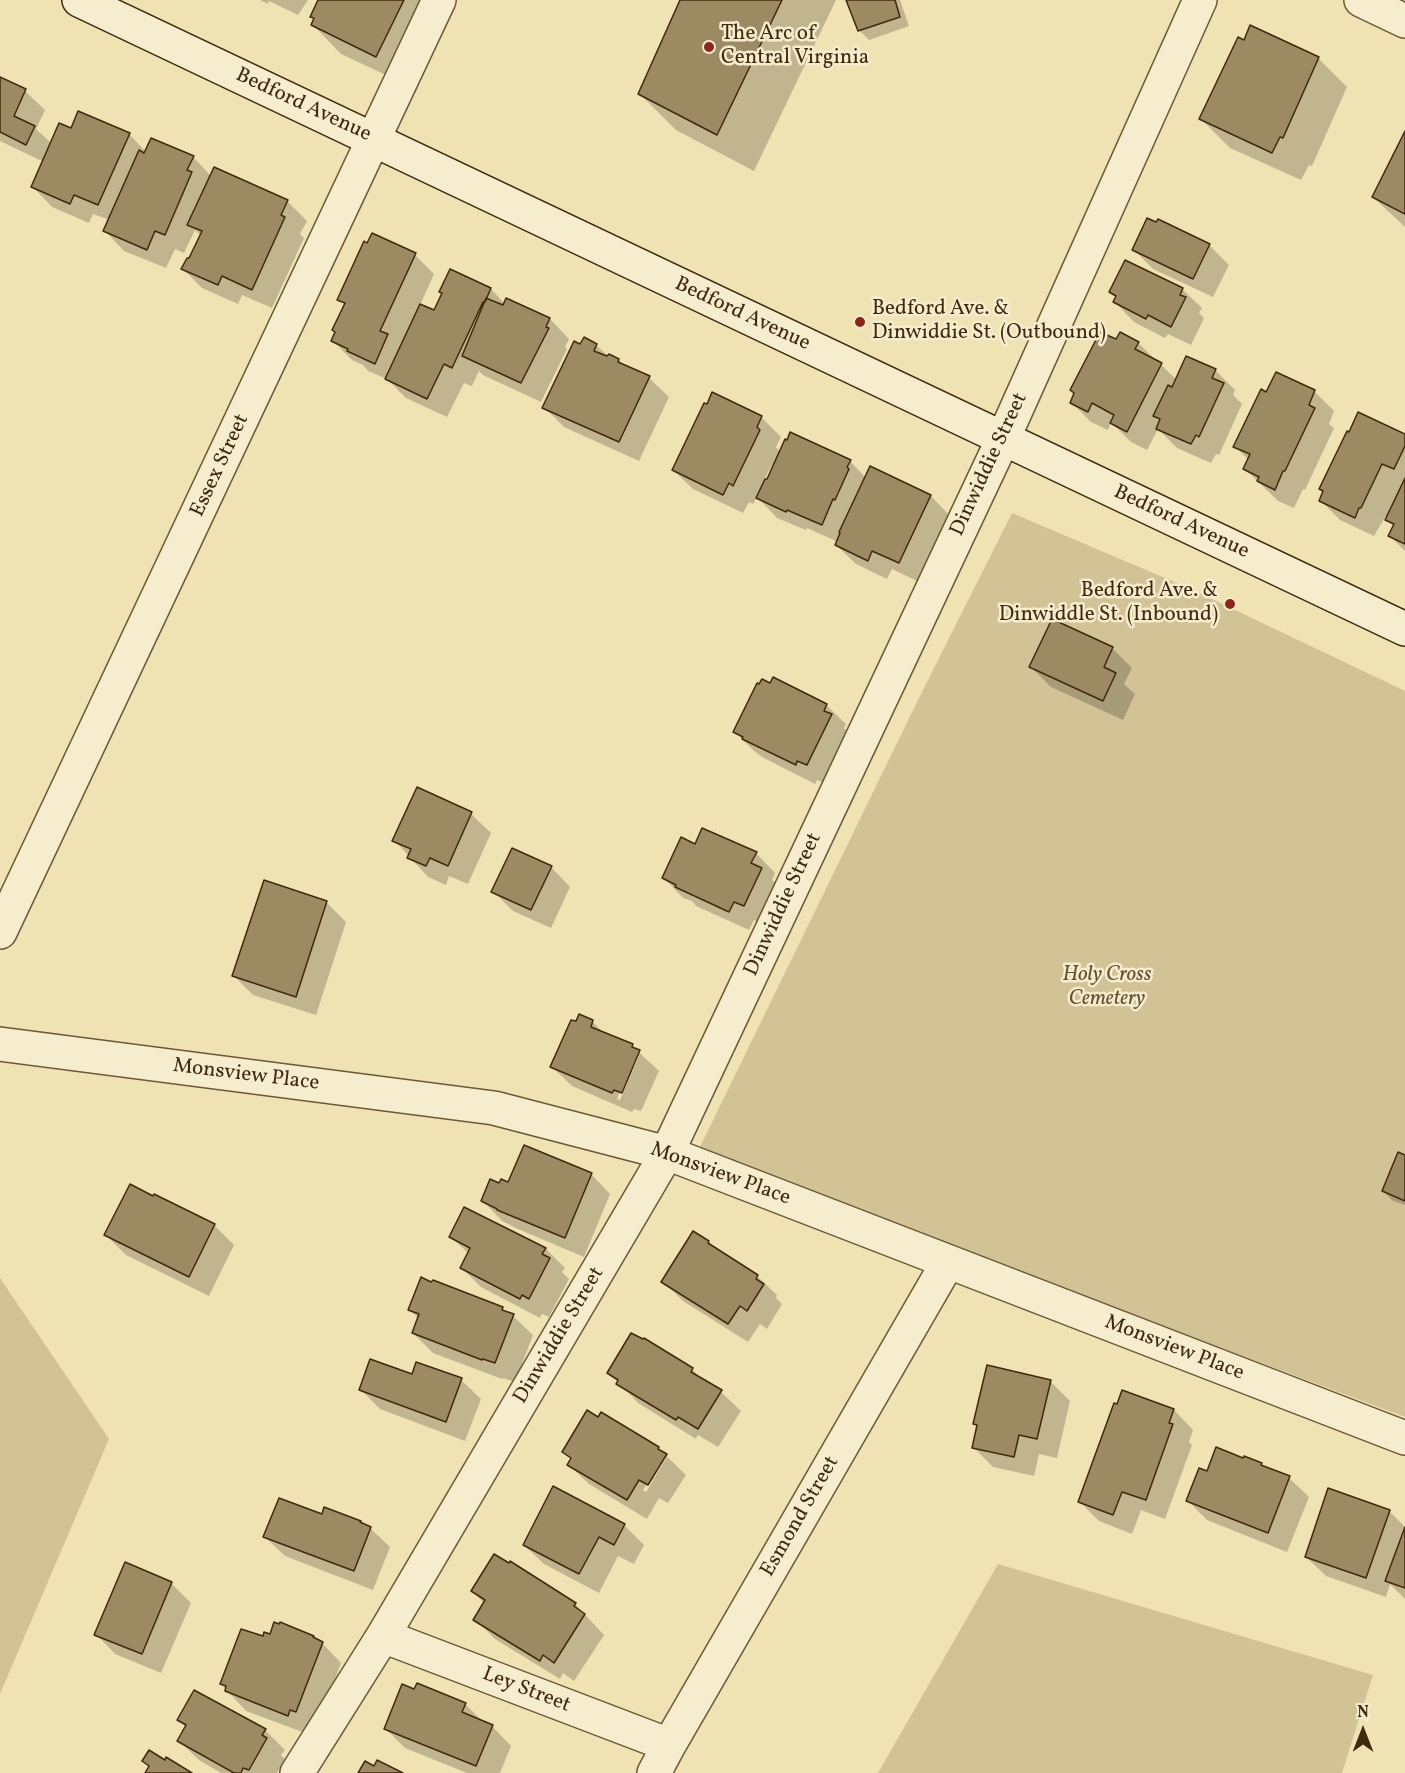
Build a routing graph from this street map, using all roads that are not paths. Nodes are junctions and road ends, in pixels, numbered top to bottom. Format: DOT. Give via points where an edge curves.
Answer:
graph roads {
  1 [pos="79,0"];
  2 [pos="439,0"];
  3 [pos="1200,0"];
  4 [pos="1361,0"];
  5 [pos="1405,21"];
  6 [pos="374,139"];
  7 [pos="1003,439"];
  8 [pos="1405,629"];
  9 [pos="0,932"];
  10 [pos="0,1044"];
  11 [pos="667,1153"];
  12 [pos="948,1262"];
  13 [pos="1405,1438"];
  14 [pos="383,1636"];
  15 [pos="662,1759"];
  16 [pos="297,1773"];
  1 -- 6 [label="street, Bedford Avenue"];
  2 -- 6 [label="street, Essex Street"];
  3 -- 7 [label="street, Dinwiddie Street"];
  4 -- 5 [label="street"];
  6 -- 7 [label="street, Bedford Avenue"];
  6 -- 9 [label="street, Essex Street"];
  7 -- 8 [label="street, Bedford Avenue"];
  7 -- 11 [label="street, Dinwiddie Street"];
  10 -- 11 [label="street, Monsview Place" via="494,1108"];
  11 -- 12 [label="street, Monsview Place"];
  11 -- 14 [label="street, Dinwiddie Street"];
  12 -- 13 [label="street, Monsview Place"];
  12 -- 15 [label="street, Esmond Street"];
  14 -- 15 [label="street, Ley Street"];
  14 -- 16 [label="street, Dinwiddie Street"];
}
